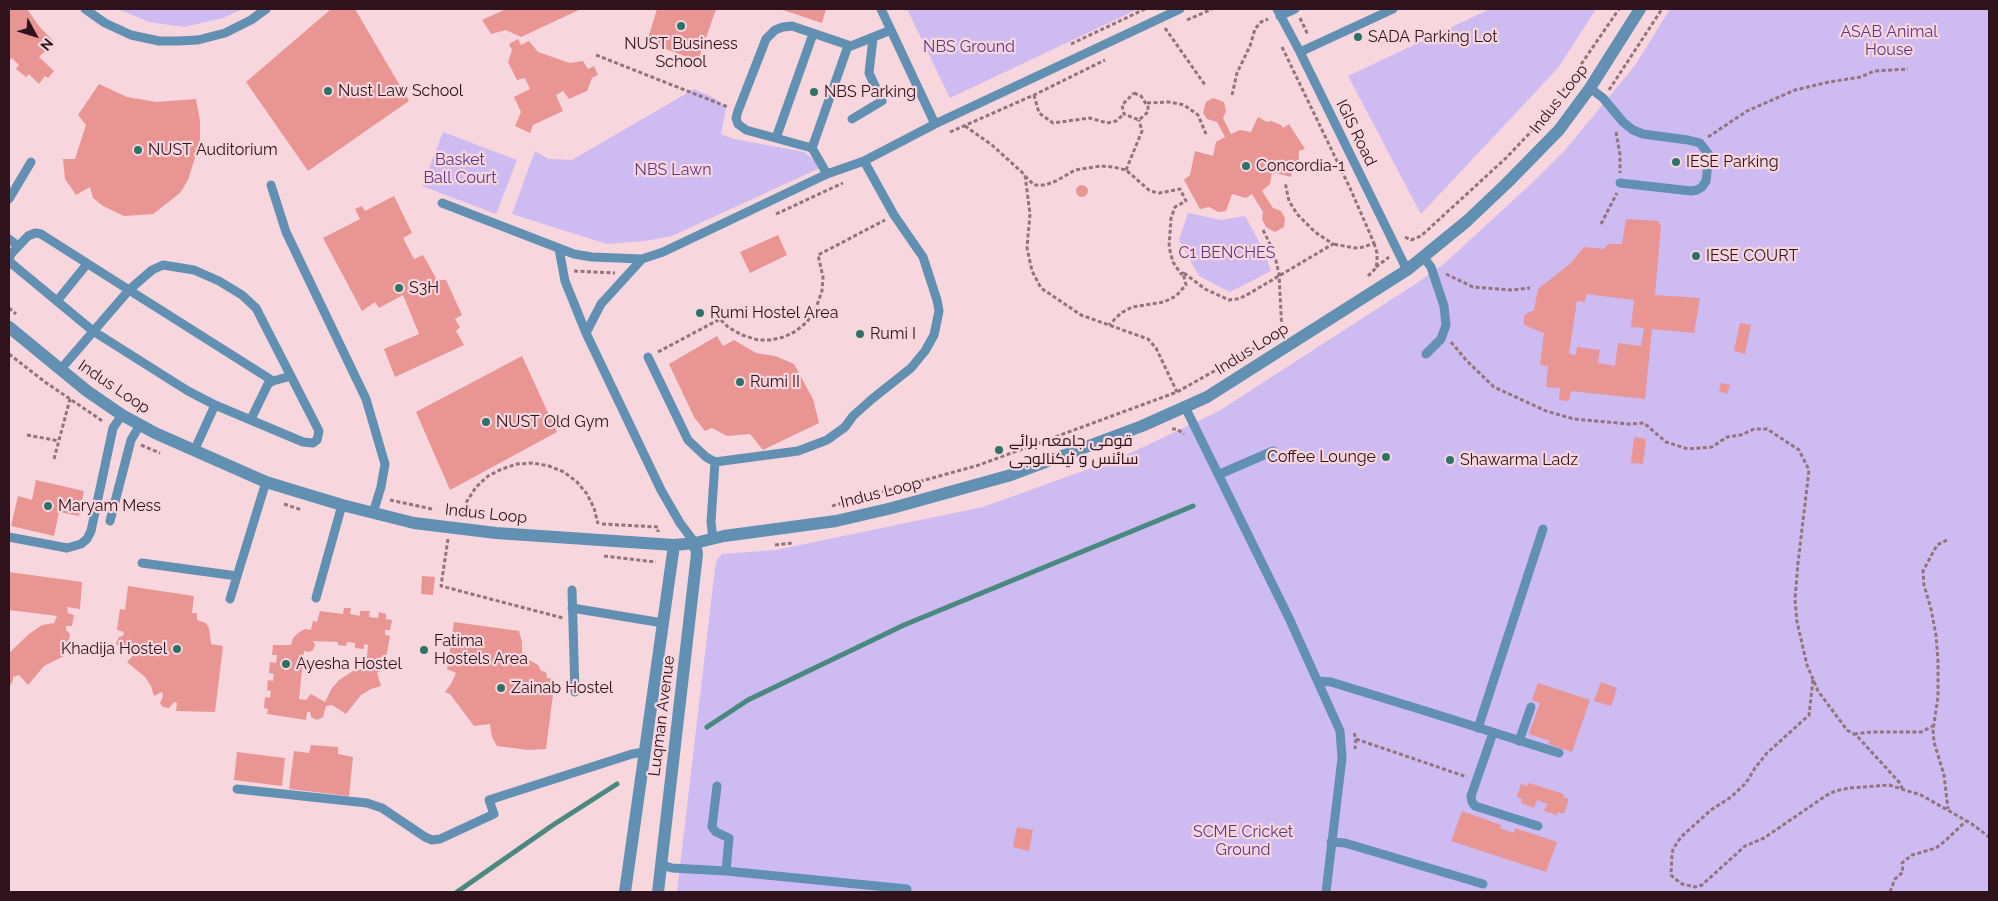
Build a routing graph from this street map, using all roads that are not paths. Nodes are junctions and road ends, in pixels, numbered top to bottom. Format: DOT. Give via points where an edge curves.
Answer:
graph roads {
  1 [pos="85,9"];
  2 [pos="266,9"];
  3 [pos="881,9"];
  4 [pos="1180,9"];
  5 [pos="1393,9"];
  6 [pos="1640,9"];
  7 [pos="1278,12"];
  8 [pos="1297,12"];
  9 [pos="891,30"];
  10 [pos="813,34"];
  11 [pos="873,38"];
  12 [pos="848,46"];
  13 [pos="1300,52"];
  14 [pos="1590,88"];
  15 [pos="852,119"];
  16 [pos="935,124"];
  17 [pos="776,138"];
  18 [pos="812,148"];
  19 [pos="864,161"];
  20 [pos="31,162"];
  21 [pos="827,174"];
  22 [pos="1620,183"];
  23 [pos="271,185"];
  24 [pos="9,199"];
  25 [pos="442,203"];
  26 [pos="9,239"];
  27 [pos="18,246"];
  28 [pos="558,249"];
  29 [pos="642,259"];
  30 [pos="1428,262"];
  31 [pos="87,264"];
  32 [pos="1407,270"];
  33 [pos="129,290"];
  34 [pos="57,301"];
  35 [pos="9,327"];
  36 [pos="93,331"];
  37 [pos="586,333"];
  38 [pos="1426,354"];
  39 [pos="648,357"];
  40 [pos="60,370"];
  41 [pos="291,376"];
  42 [pos="273,381"];
  43 [pos="215,405"];
  44 [pos="1186,406"];
  45 [pos="122,415"];
  46 [pos="251,419"];
  47 [pos="140,425"];
  48 [pos="194,450"];
  49 [pos="1273,450"];
  50 [pos="715,462"];
  51 [pos="1220,474"];
  52 [pos="266,482"];
  53 [pos="342,505"];
  54 [pos="373,513"];
  55 [pos="110,521"];
  56 [pos="1543,529"];
  57 [pos="9,537"];
  58 [pos="713,538"];
  59 [pos="695,544"];
  60 [pos="674,545"];
  61 [pos="142,563"];
  62 [pos="237,576"];
  63 [pos="572,590"];
  64 [pos="316,598"];
  65 [pos="230,599"];
  66 [pos="572,608"];
  67 [pos="663,623"];
  68 [pos="1318,681"];
  69 [pos="575,692"];
  70 [pos="1531,707"];
  71 [pos="1478,728"];
  72 [pos="1493,733"];
  73 [pos="1519,741"];
  74 [pos="645,752"];
  75 [pos="1559,753"];
  76 [pos="717,786"];
  77 [pos="237,789"];
  78 [pos="1538,826"];
  79 [pos="1331,842"];
  80 [pos="662,864"];
  81 [pos="726,871"];
  82 [pos="1483,884"];
  83 [pos="907,889"];
  84 [pos="625,892"];
  85 [pos="658,892"];
  86 [pos="1326,892"];
  1 -- 2 [label="lane" via="105,23 132,35 178,42 225,32"];
  3 -- 9 [label="lane"];
  4 -- 16 [label="lane"];
  5 -- 13 [label="lane"];
  6 -- 14 [label="street, Indus Loop"];
  7 -- 8 [label="lane"];
  7 -- 13 [label="lane, IGIS Road"];
  9 -- 11 [label="lane"];
  9 -- 16 [label="lane"];
  10 -- 12 [label="lane"];
  10 -- 17 [label="lane"];
  10 -- 17 [label="lane" via="788,26 770,34 738,111 736,118 741,128"];
  11 -- 12 [label="lane"];
  11 -- 15 [label="lane" via="869,73 882,101"];
  12 -- 18 [label="lane"];
  13 -- 32 [label="lane, IGIS Road"];
  14 -- 22 [label="lane" via="1633,130 1700,143 1709,155 1706,181 1697,190"];
  14 -- 30 [label="street, Indus Loop" via="1558,130"];
  16 -- 19 [label="lane"];
  17 -- 18 [label="lane"];
  18 -- 21 [label="lane"];
  19 -- 21 [label="lane"];
  19 -- 50 [label="lane" via="894,215 923,257 937,300 934,335 912,368 827,440 798,451"];
  20 -- 24 [label="lane"];
  21 -- 29 [label="lane"];
  23 -- 54 [label="lane" via="286,232 366,399 385,464"];
  25 -- 28 [label="lane"];
  26 -- 27 [label="lane"];
  27 -- 31 [label="lane" via="28,236 41,234"];
  27 -- 34 [label="lane" via="11,254 11,263"];
  28 -- 29 [label="lane" via="592,258"];
  28 -- 37 [label="lane" via="565,281"];
  29 -- 37 [label="lane" via="601,304"];
  30 -- 32 [label="street, Indus Loop"];
  30 -- 38 [label="lane" via="1444,306 1446,325 1440,339"];
  31 -- 33 [label="lane"];
  31 -- 34 [label="lane"];
  32 -- 44 [label="street, Indus Loop" via="1207,397"];
  33 -- 36 [label="lane"];
  33 -- 41 [label="lane" via="152,270 164,265 194,270 219,281 256,308"];
  33 -- 42 [label="lane"];
  34 -- 36 [label="lane"];
  35 -- 40 [label="street, Indus Loop"];
  36 -- 40 [label="lane"];
  36 -- 43 [label="lane"];
  37 -- 59 [label="lane" via="661,490"];
  39 -- 50 [label="lane" via="688,440"];
  40 -- 45 [label="street, Indus Loop"];
  41 -- 42 [label="lane"];
  41 -- 46 [label="lane" via="320,431 317,440 303,442"];
  42 -- 46 [label="lane" via="265,389"];
  43 -- 46 [label="lane"];
  43 -- 48 [label="lane"];
  44 -- 51 [label="lane"];
  44 -- 58 [label="street, Indus Loop" via="1142,426 1002,478 836,521"];
  45 -- 47 [label="street, Indus Loop"];
  45 -- 57 [label="lane" via="113,428 87,539 67,548"];
  47 -- 48 [label="street, Indus Loop"];
  47 -- 55 [label="lane" via="131,440"];
  48 -- 52 [label="street, Indus Loop"];
  49 -- 51 [label="lane"];
  50 -- 58 [label="lane"];
  51 -- 68 [label="lane"];
  52 -- 53 [label="street, Indus Loop"];
  52 -- 62 [label="lane"];
  53 -- 54 [label="street, Indus Loop"];
  53 -- 64 [label="lane"];
  54 -- 60 [label="street, Indus Loop" via="414,523 496,533"];
  56 -- 71 [label="lane"];
  58 -- 59 [label="street, Indus Loop"];
  59 -- 60 [label="street, Indus Loop"];
  59 -- 80 [label="street, Luqman Avenue" via="697,554"];
  60 -- 67 [label="street, Luqman Avenue"];
  61 -- 62 [label="lane"];
  62 -- 65 [label="lane"];
  63 -- 66 [label="lane"];
  66 -- 67 [label="lane"];
  66 -- 69 [label="lane"];
  67 -- 74 [label="street, Luqman Avenue"];
  68 -- 71 [label="lane" via="1420,708"];
  68 -- 79 [label="lane" via="1338,723 1341,738"];
  70 -- 73 [label="lane"];
  71 -- 72 [label="lane"];
  72 -- 73 [label="lane"];
  72 -- 78 [label="lane" via="1471,796 1472,802 1475,806"];
  73 -- 75 [label="lane"];
  74 -- 77 [label="lane" via="489,800 494,814 432,840 367,802"];
  74 -- 84 [label="street, Luqman Avenue"];
  76 -- 81 [label="lane" via="712,827 730,838"];
  79 -- 82 [label="lane" via="1345,843"];
  79 -- 86 [label="lane"];
  80 -- 81 [label="lane" via="672,868"];
  80 -- 85 [label="street, Luqman Avenue"];
  81 -- 83 [label="lane"];
}
